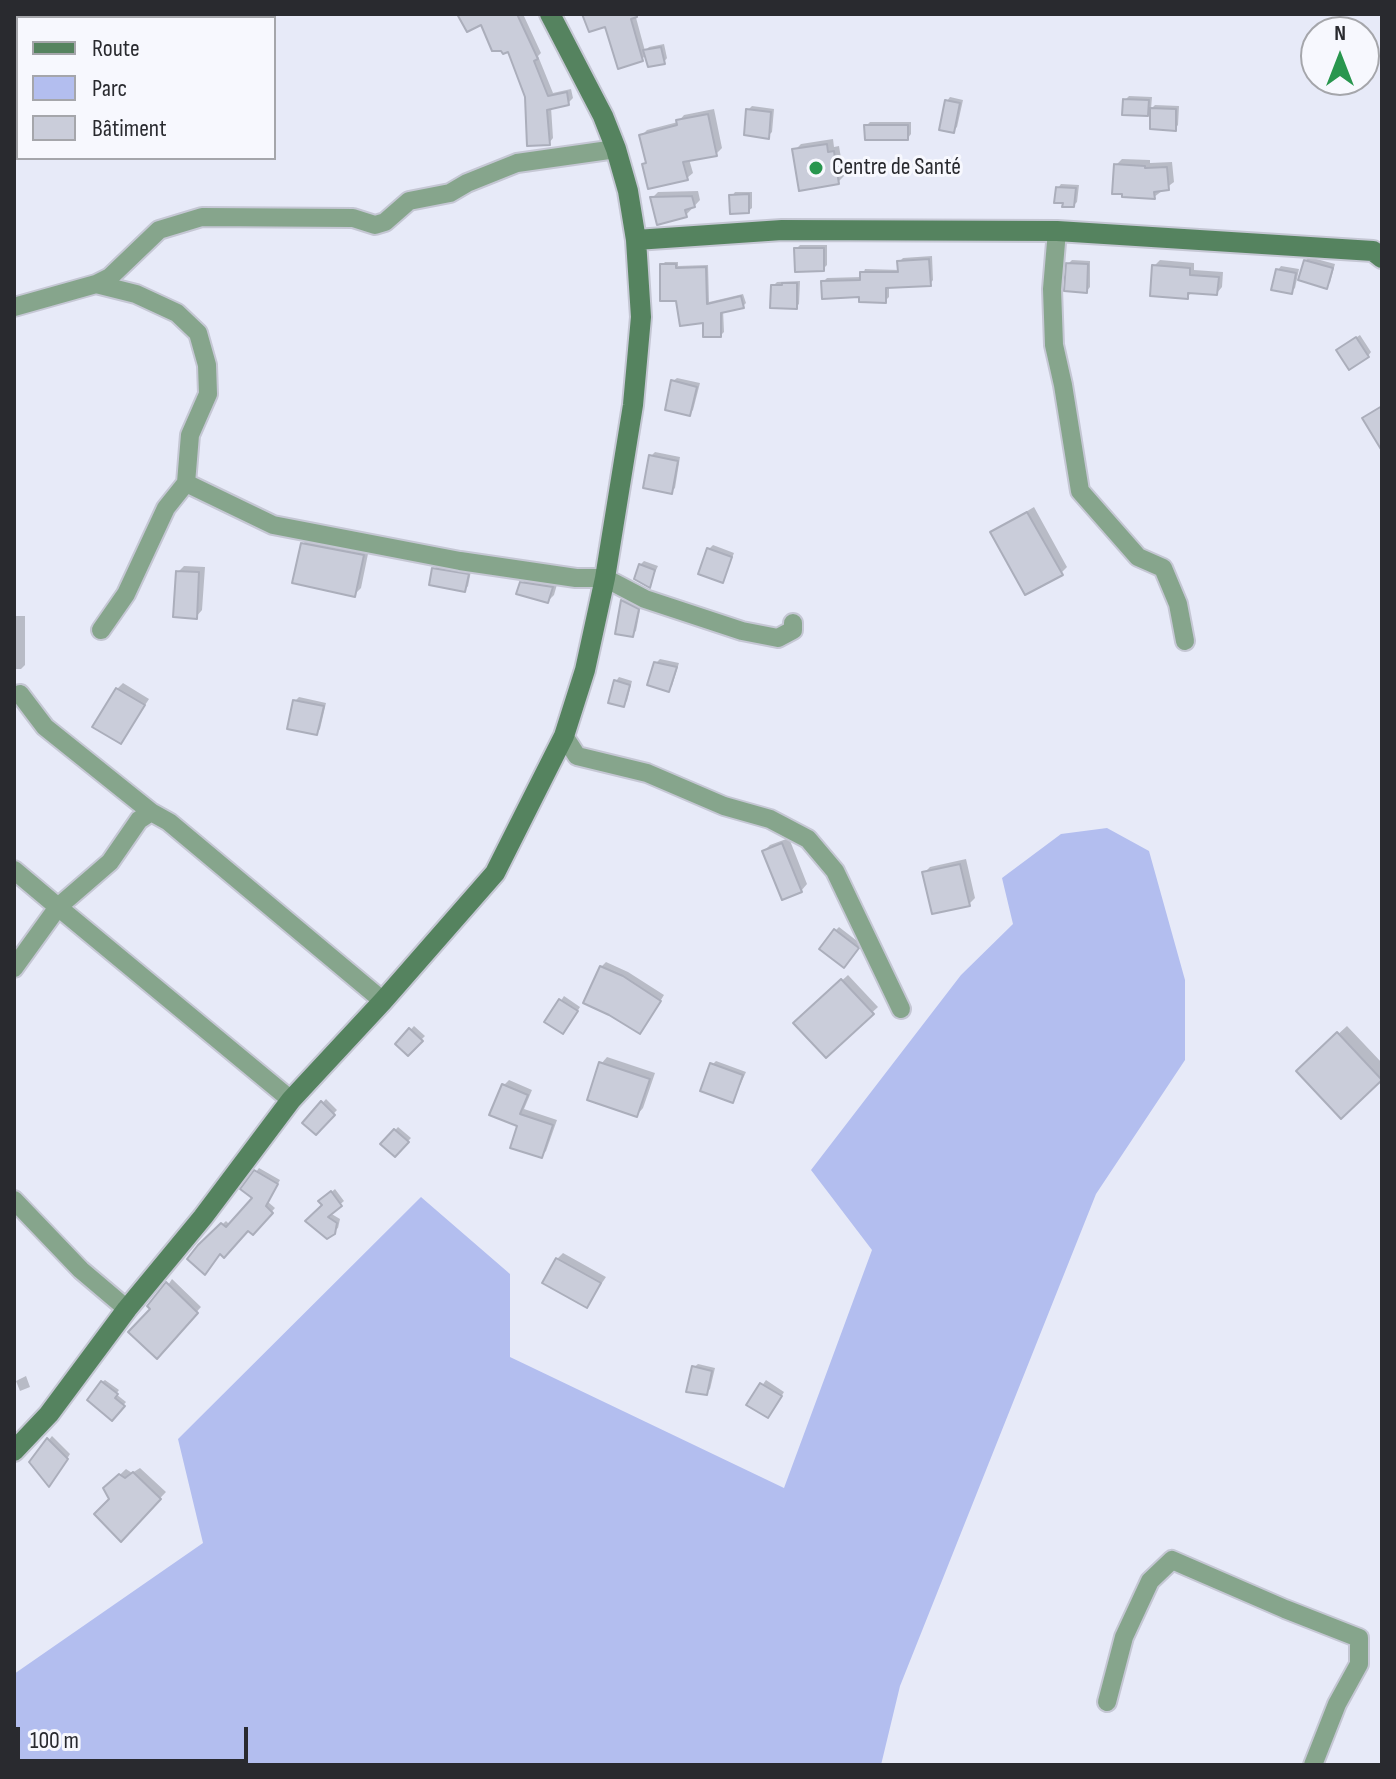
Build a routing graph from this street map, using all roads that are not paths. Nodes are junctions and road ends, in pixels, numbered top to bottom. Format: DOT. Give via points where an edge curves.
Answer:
graph roads {
  1 [pos="550,14"];
  2 [pos="616,149"];
  3 [pos="1057,231"];
  4 [pos="636,240"];
  5 [pos="1379,251"];
  6 [pos="96,284"];
  7 [pos="14,307"];
  8 [pos="186,483"];
  9 [pos="605,578"];
  10 [pos="793,623"];
  11 [pos="101,630"];
  12 [pos="1185,641"];
  13 [pos="20,694"];
  14 [pos="564,736"];
  15 [pos="151,812"];
  16 [pos="14,870"];
  17 [pos="58,907"];
  18 [pos="14,968"];
  19 [pos="383,1001"];
  20 [pos="901,1009"];
  21 [pos="291,1100"];
  22 [pos="14,1200"];
  23 [pos="127,1309"];
  24 [pos="14,1451"];
  25 [pos="1107,1702"];
  26 [pos="1313,1765"];
  1 -- 2 [label="street"];
  2 -- 4 [label="street"];
  2 -- 6 [label="street" via="517,163 450,193 409,201 375,225 353,218 202,217 159,230"];
  3 -- 4 [label="street" via="782,230"];
  3 -- 5 [label="street"];
  3 -- 12 [label="street" via="1054,345 1080,491 1138,557 1163,568"];
  4 -- 9 [label="street" via="641,317 633,405"];
  6 -- 7 [label="street"];
  6 -- 8 [label="street" via="136,294 177,313 198,333 208,394 190,435"];
  8 -- 9 [label="street" via="273,525 460,561"];
  8 -- 11 [label="street" via="166,508 126,594"];
  9 -- 10 [label="street" via="645,599 742,631 778,638 793,630"];
  9 -- 14 [label="street"];
  13 -- 15 [label="street" via="45,727"];
  14 -- 19 [label="street" via="495,873"];
  14 -- 20 [label="street" via="577,756 647,773 770,819 808,839 835,871"];
  15 -- 17 [label="street" via="139,820 110,862"];
  15 -- 19 [label="street"];
  16 -- 17 [label="street"];
  17 -- 18 [label="street"];
  17 -- 21 [label="street"];
  19 -- 21 [label="street"];
  21 -- 23 [label="street"];
  22 -- 23 [label="street"];
  23 -- 24 [label="street" via="49,1414"];
  25 -- 26 [label="street" via="1124,1637 1150,1581 1172,1560 1359,1638 1359,1664"];
}
